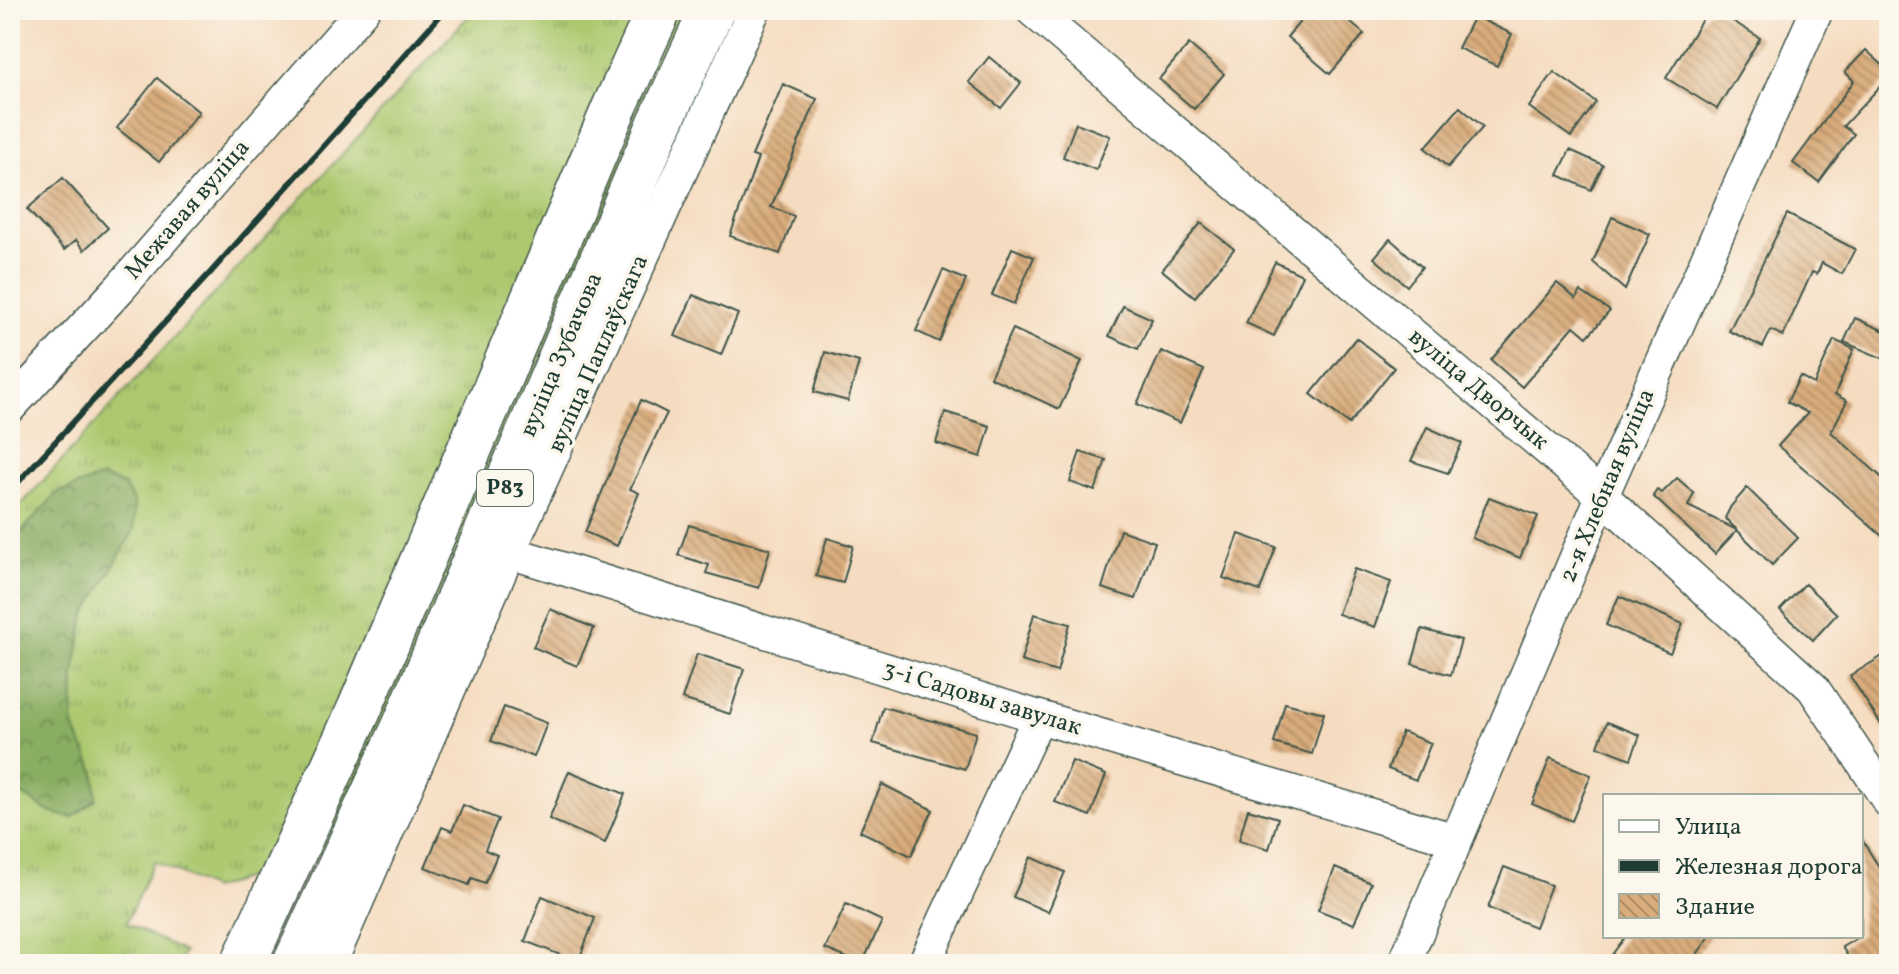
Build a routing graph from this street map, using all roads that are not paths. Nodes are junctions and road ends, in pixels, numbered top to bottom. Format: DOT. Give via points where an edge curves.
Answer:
graph roads {
  1 [pos="363,10"];
  2 [pos="659,10"];
  3 [pos="712,10"];
  4 [pos="754,10"];
  5 [pos="1032,10"];
  6 [pos="1817,10"];
  7 [pos="10,407"];
  8 [pos="1602,496"];
  9 [pos="509,552"];
  10 [pos="1039,717"];
  11 [pos="1889,802"];
  12 [pos="1456,840"];
  13 [pos="243,964"];
  14 [pos="295,964"];
  15 [pos="330,964"];
  16 [pos="924,964"];
  17 [pos="1404,964"];
  1 -- 7 [label="street, Межавая вуліца"];
  2 -- 13 [label="highway, вуліца Зубачова / Р83" via="359,710"];
  3 -- 14 [label="highway, вуліца Зубачова / Р83" via="404,727"];
  4 -- 9 [label="street, вуліца Паплаўскага"];
  5 -- 8 [label="street, вуліца Дворчык"];
  6 -- 8 [label="street, 2-я Хлебная вуліца"];
  8 -- 11 [label="street, вуліца Дворчык" via="1813,688"];
  8 -- 12 [label="street, 2-я Хлебная вуліца"];
  9 -- 10 [label="street, 3-і Садовы завулак"];
  9 -- 15 [label="street, вуліца Паплаўскага"];
  10 -- 12 [label="street, 3-і Садовы завулак"];
  10 -- 16 [label="street"];
  12 -- 17 [label="street, 2-я Хлебная вуліца"];
}
